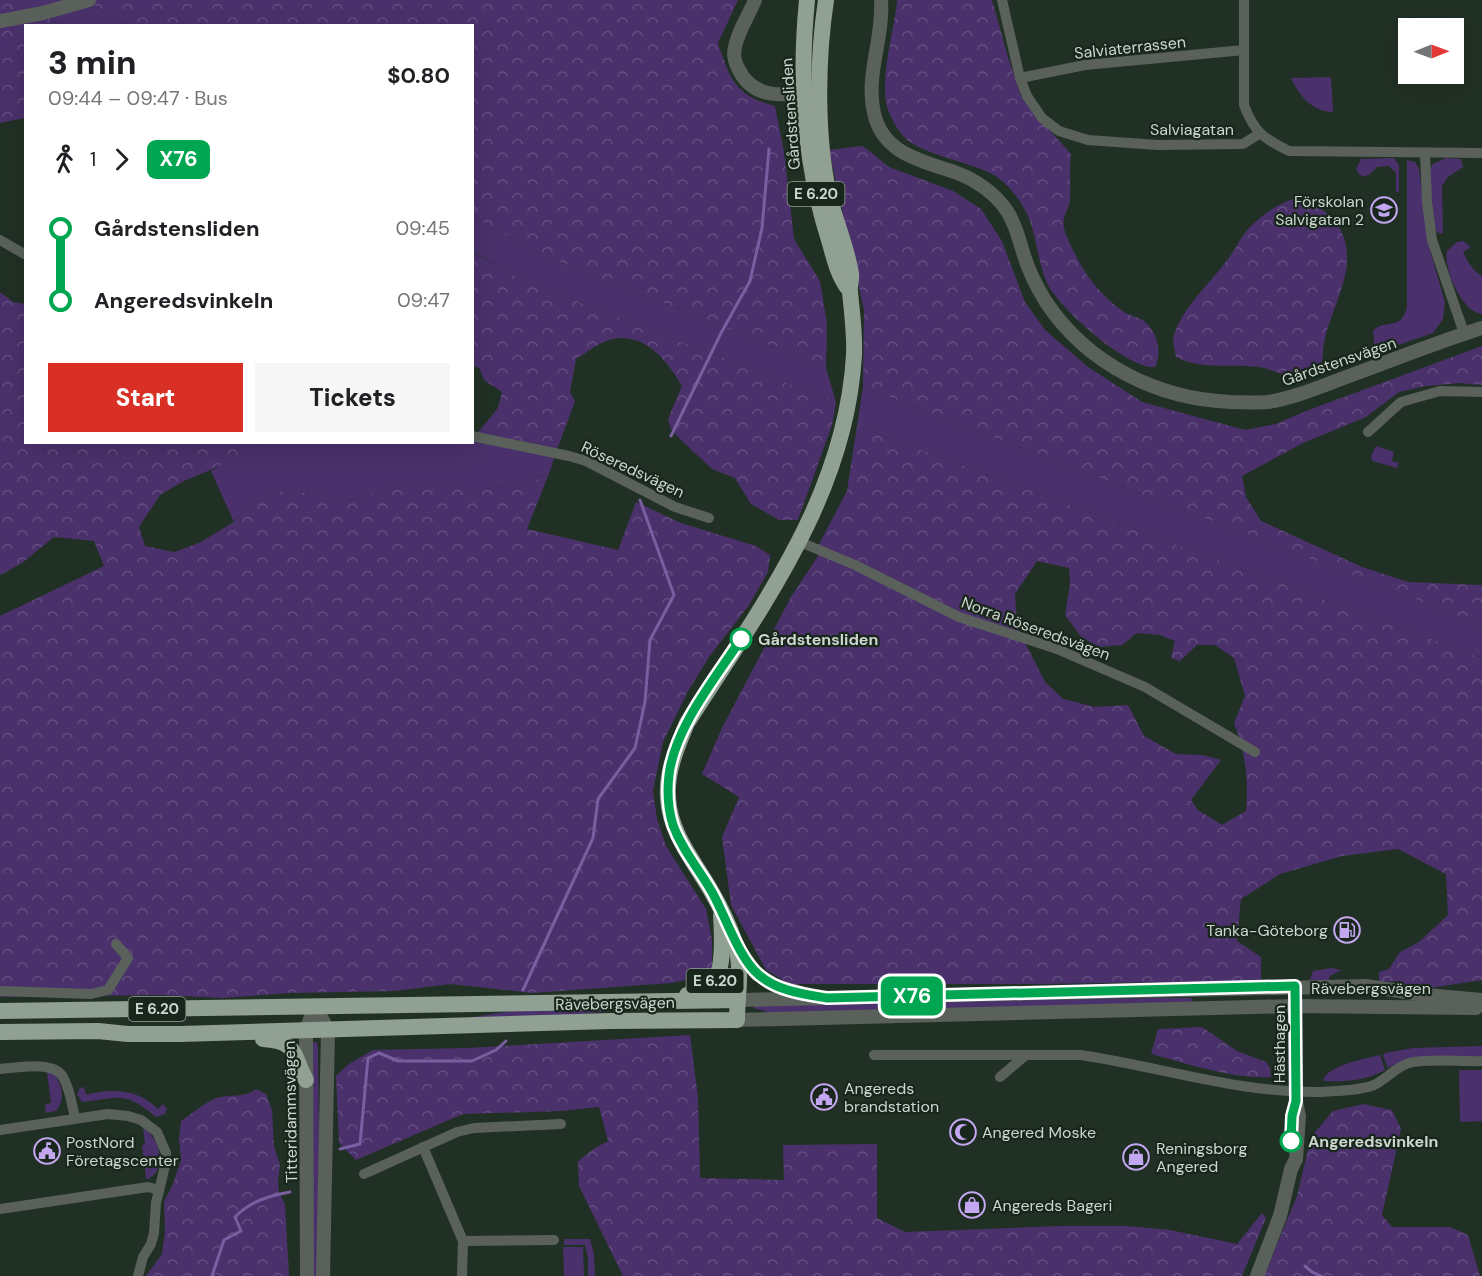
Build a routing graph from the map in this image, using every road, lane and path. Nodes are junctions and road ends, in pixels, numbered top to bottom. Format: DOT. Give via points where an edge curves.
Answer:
graph roads {
  1 [pos="89,0"];
  2 [pos="755,0"];
  3 [pos="807,0"];
  4 [pos="826,0"];
  5 [pos="881,0"];
  6 [pos="1002,0"];
  7 [pos="1244,0"];
  8 [pos="0,21"];
  9 [pos="1244,50"];
  10 [pos="1020,78"];
  11 [pos="812,92"];
  12 [pos="1259,134"];
  13 [pos="1482,153"];
  14 [pos="1425,154"];
  15 [pos="0,240"];
  16 [pos="24,254"];
  17 [pos="1482,327"];
  18 [pos="1464,333"];
  19 [pos="1482,392"];
  20 [pos="1368,432"];
  21 [pos="474,436"];
  22 [pos="709,518"];
  23 [pos="800,542"];
  24 [pos="1255,752"];
  25 [pos="720,908"];
  26 [pos="116,944"];
  27 [pos="736,946"];
  28 [pos="1295,986"];
  29 [pos="0,991"];
  30 [pos="827,998"];
  31 [pos="738,1000"];
  32 [pos="1482,1000"];
  33 [pos="647,1002"];
  34 [pos="315,1006"];
  35 [pos="1296,1006"];
  36 [pos="1482,1008"];
  37 [pos="0,1011"];
  38 [pos="737,1020"];
  39 [pos="306,1030"];
  40 [pos="328,1030"];
  41 [pos="0,1032"];
  42 [pos="218,1033"];
  43 [pos="874,1055"];
  44 [pos="1026,1055"];
  45 [pos="1482,1062"];
  46 [pos="0,1069"];
  47 [pos="1000,1077"];
  48 [pos="306,1080"];
  49 [pos="1296,1096"];
  50 [pos="75,1118"];
  51 [pos="561,1124"];
  52 [pos="0,1130"];
  53 [pos="423,1147"];
  54 [pos="363,1174"];
  55 [pos="159,1190"];
  56 [pos="0,1209"];
  57 [pos="554,1240"];
  58 [pos="463,1241"];
  59 [pos="138,1276"];
  60 [pos="307,1276"];
  61 [pos="323,1276"];
  62 [pos="463,1276"];
  63 [pos="1257,1276"];
  1 -- 8 [label="street"];
  2 -- 11 [label="street" via="735,47 741,74 750,85 779,96"];
  3 -- 11 [label="highway, Gårdstensliden / E 6.20" via="804,33"];
  4 -- 11 [label="highway, Gårdstensliden / E 6.20"];
  5 -- 18 [label="street, Gårdstensvägen" via="872,91 874,115 882,132 902,153 980,184 997,198 1008,211 1047,303 1075,337 1116,369 1147,385 1194,399 1267,402 1300,394"];
  6 -- 10 [label="street, Salviagatan"];
  7 -- 9 [label="street"];
  9 -- 10 [label="street, Salviaterrassen" via="1085,65"];
  9 -- 12 [label="street" via="1244,105"];
  10 -- 12 [label="street, Salviagatan" via="1030,103 1042,118 1059,131 1078,138 1153,144 1243,144"];
  11 -- 23 [label="highway, Gårdstensliden / E 6.20" via="829,193 851,275 854,334 849,400 827,482"];
  12 -- 14 [label="street" via="1289,151"];
  13 -- 14 [label="street"];
  14 -- 18 [label="street" via="1432,240"];
  15 -- 16 [label="street"];
  17 -- 18 [label="street, Gårdstensvägen"];
  19 -- 20 [label="street" via="1440,391 1401,402"];
  21 -- 22 [label="street, Röseredsvägen" via="586,461 675,507"];
  23 -- 24 [label="street, Norra Röseredsvägen" via="960,617 1057,649 1145,687"];
  23 -- 25 [label="highway, Gårdstensliden / E 6.20" via="687,723 669,774 673,823 681,844"];
  25 -- 27 [label="highway, Gårdstensliden / E 6.20"];
  25 -- 33 [label="highway, E 6.20" via="722,949 714,983 696,994"];
  26 -- 29 [label="street" via="128,958 108,990 91,994"];
  27 -- 30 [label="street, Rävebergsvägen" via="757,974 774,985"];
  27 -- 31 [label="highway, Gårdstensliden / E 6.20" via="740,965"];
  28 -- 30 [label="street, Rävebergsvägen"];
  28 -- 32 [label="street, Rävebergsvägen" via="1366,986"];
  28 -- 35 [label="street, Hästhagen"];
  30 -- 31 [label="street, Rävebergsvägen"];
  31 -- 33 [label="highway, Rävebergsvägen / E 6.20"];
  31 -- 38 [label="highway, Gårdstensliden / E 6.20"];
  33 -- 34 [label="highway, Rävebergsvägen / E 6.20"];
  34 -- 37 [label="highway, Rävebergsvägen / E 6.20"];
  34 -- 39 [label="street, Titteridammsvägen"];
  34 -- 40 [label="street"];
  35 -- 36 [label="street, Rävebergsvägen"];
  35 -- 38 [label="street, Rävebergsvägen"];
  35 -- 49 [label="street, Hästhagen"];
  38 -- 40 [label="highway, Rävebergsvägen / E 6.20"];
  39 -- 40 [label="highway, Rävebergsvägen / E 6.20"];
  39 -- 42 [label="highway, Rävebergsvägen / E 6.20"];
  39 -- 48 [label="street, Titteridammsvägen"];
  40 -- 61 [label="street, Titteridammsvägen"];
  41 -- 42 [label="highway, Rävebergsvägen / E 6.20"];
  42 -- 48 [label="highway" via="230,1038 278,1040 286,1044"];
  43 -- 44 [label="street"];
  44 -- 47 [label="street"];
  44 -- 49 [label="street" via="1081,1055 1114,1060"];
  45 -- 49 [label="street" via="1409,1063 1373,1085"];
  46 -- 50 [label="street" via="58,1070 67,1085"];
  48 -- 60 [label="street, Titteridammsvägen"];
  49 -- 63 [label="street, Hästhagen" via="1292,1169 1280,1216"];
  50 -- 52 [label="street"];
  50 -- 55 [label="street" via="117,1114 150,1125 162,1139 165,1153"];
  51 -- 53 [label="street" via="474,1128"];
  53 -- 54 [label="street"];
  53 -- 58 [label="street"];
  55 -- 56 [label="street" via="148,1187"];
  55 -- 59 [label="street" via="154,1233"];
  57 -- 58 [label="street"];
  58 -- 62 [label="street"];
}
